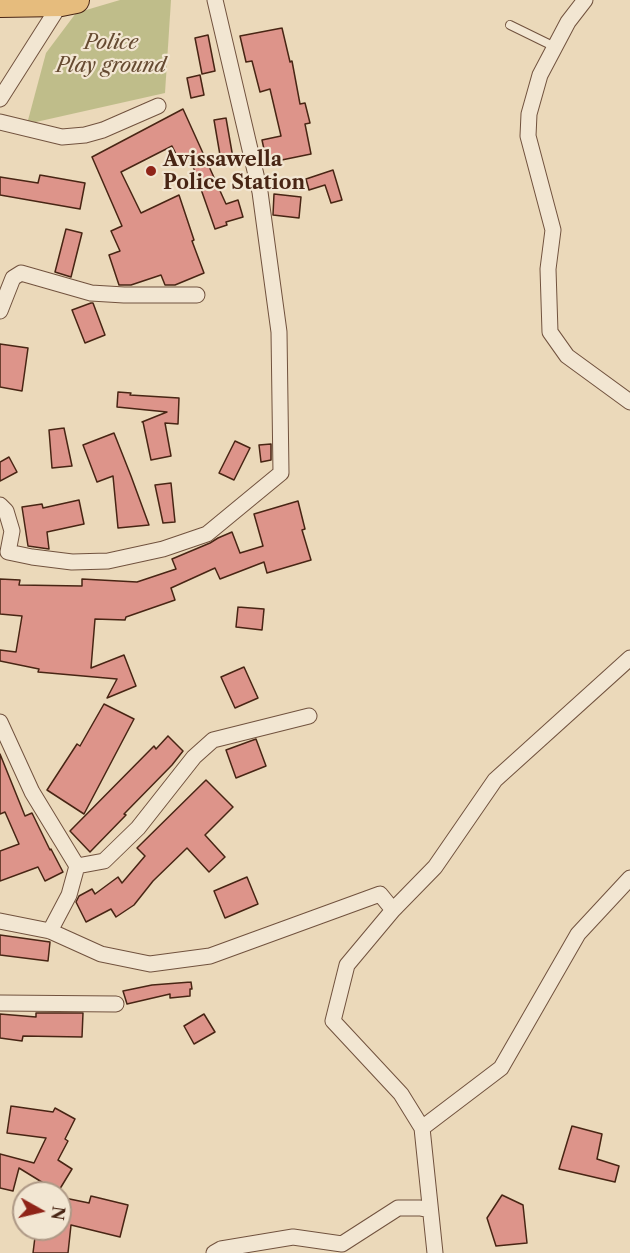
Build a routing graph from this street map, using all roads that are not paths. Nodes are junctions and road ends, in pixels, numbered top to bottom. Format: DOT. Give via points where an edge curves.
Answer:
graph roads {
  1 [pos="215,0"];
  2 [pos="585,0"];
  3 [pos="68,1"];
  4 [pos="0,4"];
  5 [pos="510,26"];
  6 [pos="555,47"];
  7 [pos="0,99"];
  8 [pos="158,106"];
  9 [pos="0,122"];
  10 [pos="196,295"];
  11 [pos="0,311"];
  12 [pos="630,402"];
  13 [pos="0,505"];
  14 [pos="4,554"];
  15 [pos="630,658"];
  16 [pos="309,716"];
  17 [pos="0,722"];
  18 [pos="77,866"];
  19 [pos="630,878"];
  20 [pos="393,910"];
  21 [pos="0,921"];
  22 [pos="50,931"];
  23 [pos="0,1003"];
  24 [pos="116,1004"];
  25 [pos="422,1128"];
  26 [pos="425,1209"];
  27 [pos="214,1253"];
  28 [pos="435,1253"];
  1 -- 14 [label="street" via="261,192 279,332 281,473 207,534 163,549 108,561 72,562"];
  2 -- 6 [label="street"];
  3 -- 4 [label="highway"];
  3 -- 7 [label="street"];
  5 -- 6 [label="lane"];
  6 -- 12 [label="street" via="540,75 528,136 553,230 548,269 550,332 567,356"];
  8 -- 9 [label="street" via="86,135 62,137"];
  10 -- 11 [label="street" via="91,293 21,273 13,278"];
  13 -- 14 [label="street" via="12,531"];
  15 -- 20 [label="street" via="495,780 435,867"];
  16 -- 18 [label="street" via="213,740 194,757 138,828 104,861"];
  17 -- 18 [label="street" via="32,792"];
  18 -- 22 [label="street" via="69,895"];
  19 -- 25 [label="street" via="578,934 501,1068"];
  20 -- 22 [label="street" via="380,894 210,956 150,964 101,954"];
  20 -- 25 [label="street" via="347,965 333,1022 401,1094"];
  21 -- 22 [label="street"];
  23 -- 24 [label="street"];
  25 -- 26 [label="street"];
  26 -- 27 [label="street" via="398,1208 342,1244 293,1237"];
  26 -- 28 [label="street"];
}
